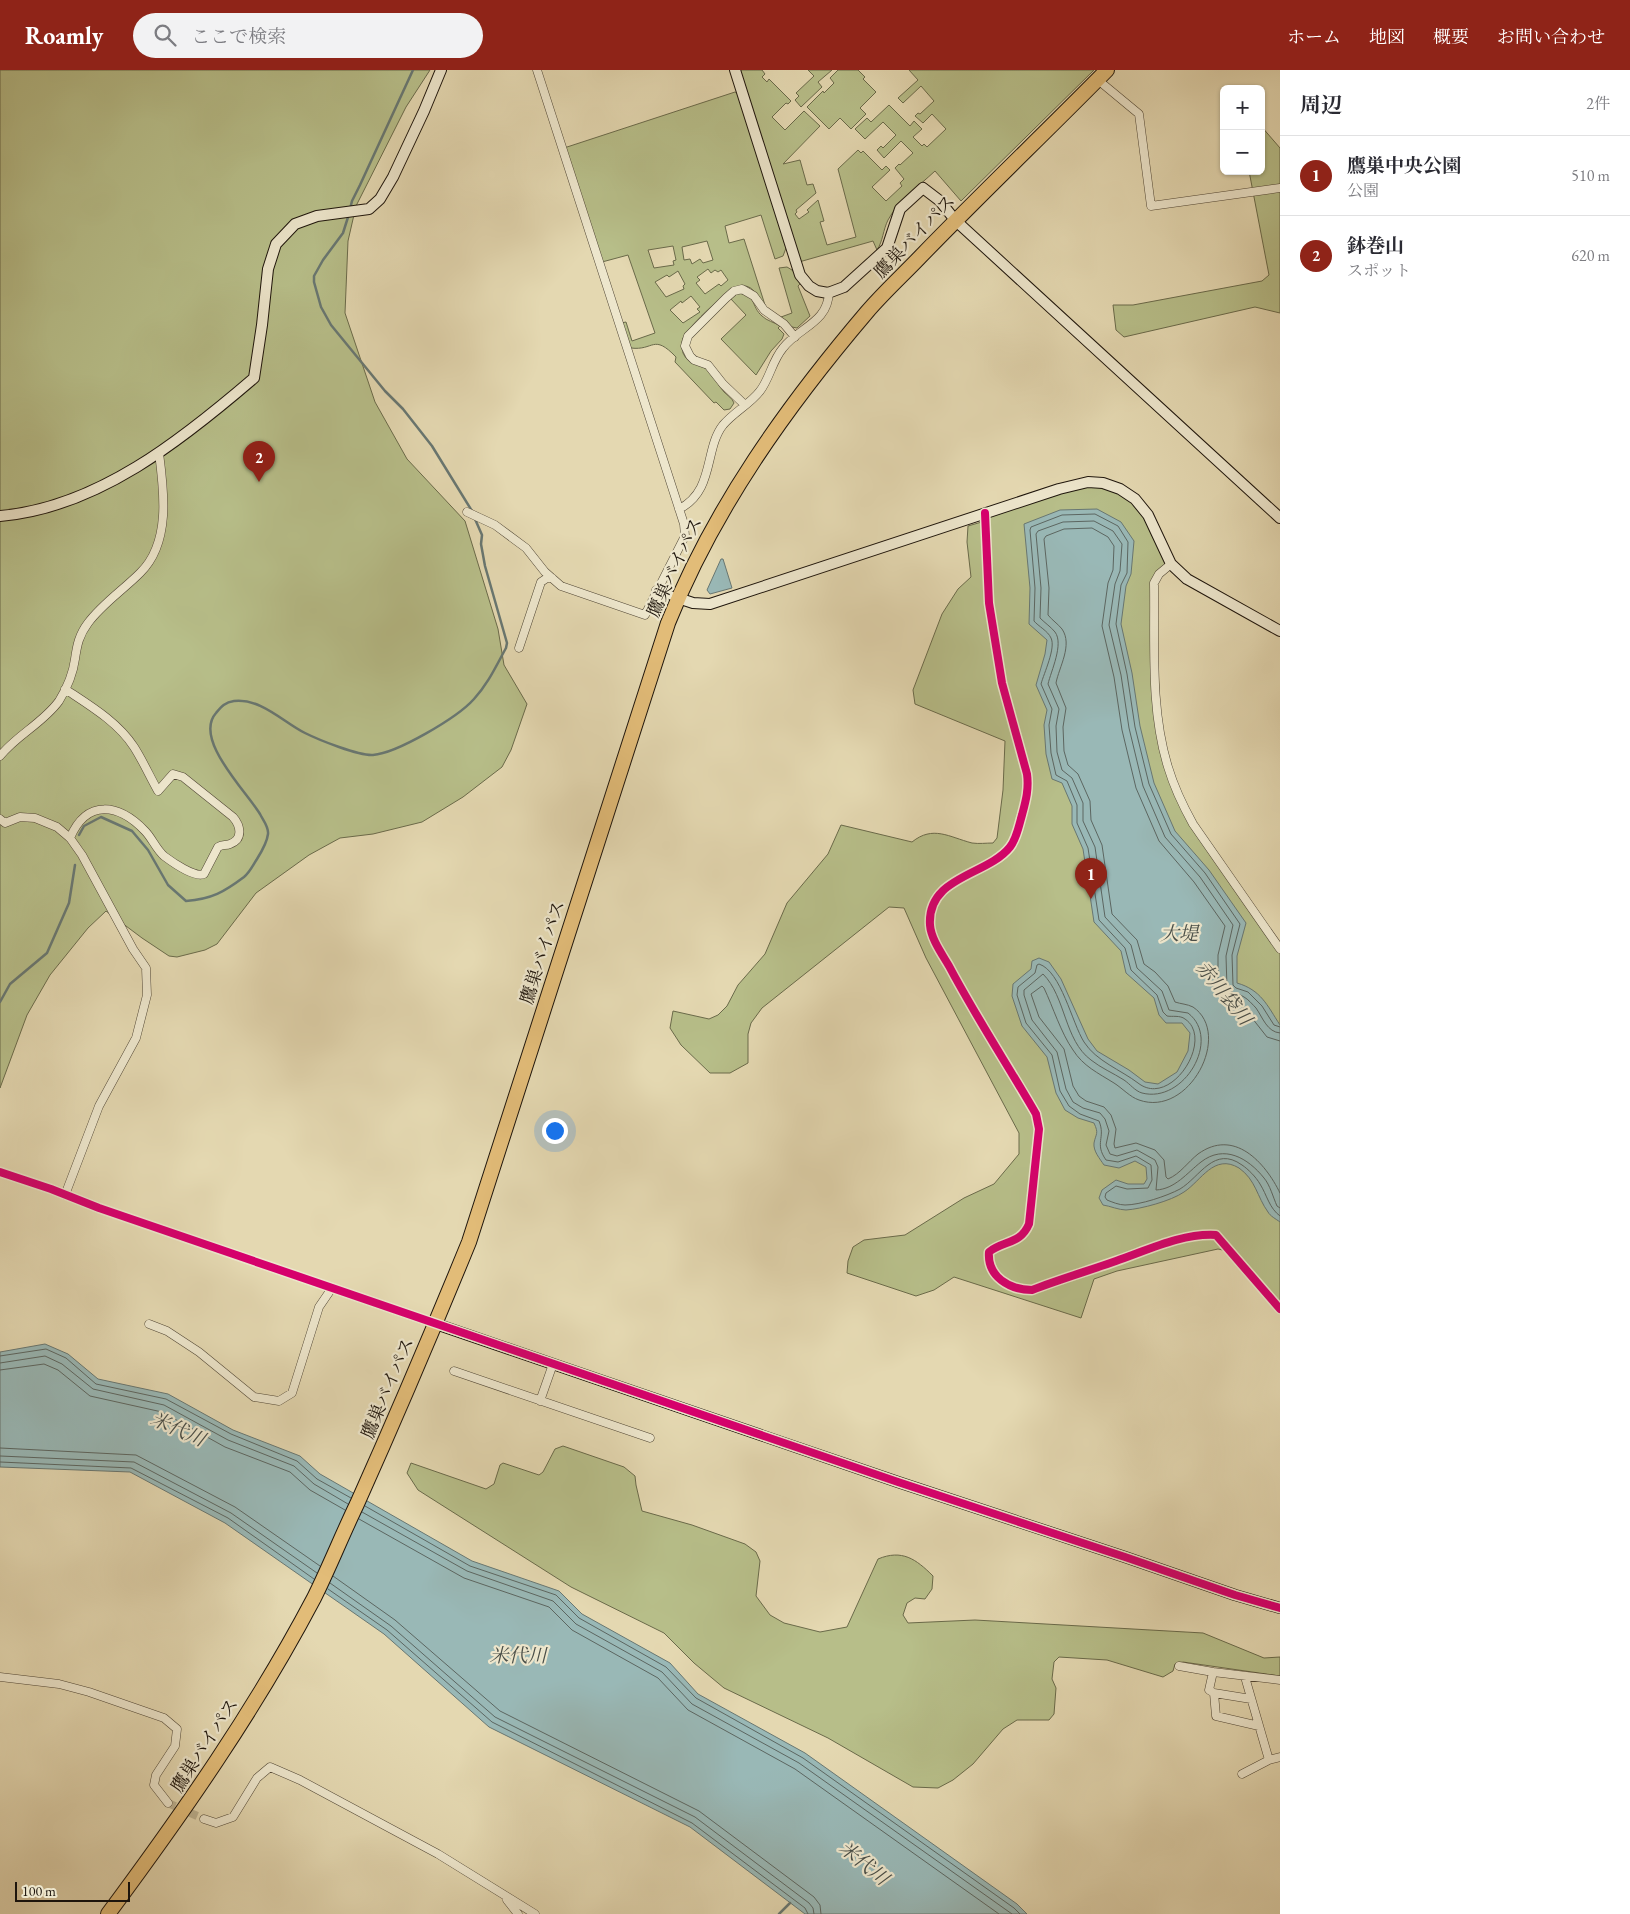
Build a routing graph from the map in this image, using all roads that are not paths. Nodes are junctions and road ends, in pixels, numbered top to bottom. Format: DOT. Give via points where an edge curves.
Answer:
graph roads {
  1 [pos="441,70"];
  2 [pos="537,70"];
  3 [pos="735,70"];
  4 [pos="1102,75"];
  5 [pos="1280,188"];
  6 [pos="955,220"];
  7 [pos="830,292"];
  8 [pos="795,337"];
  9 [pos="745,405"];
  10 [pos="159,453"];
  11 [pos="679,509"];
  12 [pos="467,512"];
  13 [pos="985,513"];
  14 [pos="0,516"];
  15 [pos="1280,518"];
  16 [pos="1171,564"];
  17 [pos="552,578"];
  18 [pos="656,590"];
  19 [pos="678,598"];
  20 [pos="1280,632"];
  21 [pos="519,648"];
  22 [pos="65,690"];
  23 [pos="0,756"];
  24 [pos="0,819"];
  25 [pos="70,838"];
  26 [pos="1280,949"];
  27 [pos="0,1172"];
  28 [pos="66,1195"];
  29 [pos="332,1288"];
  30 [pos="1280,1309"];
  31 [pos="149,1324"];
  32 [pos="436,1324"];
  33 [pos="553,1364"];
  34 [pos="454,1371"];
  35 [pos="540,1401"];
  36 [pos="650,1438"];
  37 [pos="1280,1608"];
  38 [pos="1179,1666"];
  39 [pos="1213,1672"];
  40 [pos="0,1677"];
  41 [pos="1245,1677"];
  42 [pos="1280,1680"];
  43 [pos="1214,1693"];
  44 [pos="1251,1699"];
  45 [pos="1259,1726"];
  46 [pos="1276,1760"];
  47 [pos="1242,1774"];
  48 [pos="168,1803"];
  49 [pos="204,1819"];
  50 [pos="505,1896"];
  51 [pos="108,1914"];
  52 [pos="518,1914"];
  53 [pos="535,1914"];
  1 -- 10 [label="street" via="380,199 369,209 317,216 295,224 280,238 268,269 254,378"];
  2 -- 11 [label="street"];
  3 -- 7 [label="street" via="800,275 817,291"];
  4 -- 5 [label="street" via="1139,114 1151,206"];
  4 -- 6 [label="highway, 鷹巣バイパス"];
  6 -- 7 [label="street" via="940,201 923,188 900,209 887,248 844,287"];
  6 -- 15 [label="street"];
  6 -- 19 [label="highway, 鷹巣バイパス" via="868,311 760,450 710,533"];
  7 -- 8 [label="street" via="825,311"];
  8 -- 9 [label="street" via="773,363 760,391"];
  8 -- 9 [label="street" via="784,324 764,310 754,296 742,290 734,291 688,336 685,346 690,356 708,365"];
  9 -- 11 [label="street" via="723,425 698,491"];
  10 -- 14 [label="street" via="110,482 65,501"];
  10 -- 22 [label="street" via="164,491 157,546 142,572 87,624 79,637"];
  11 -- 18 [label="street" via="685,536"];
  12 -- 17 [label="street" via="495,525 526,548"];
  13 -- 16 [label="street" via="1059,488 1088,482 1103,483 1120,488 1144,509"];
  13 -- 19 [label="street" via="710,604"];
  13 -- 30 [label="street" via="988,603 1002,683 1029,787 1010,846 990,864 958,879 940,893 933,904 930,924 934,938 970,1005 1036,1114 1039,1129 1029,1224 1025,1234 1010,1243 997,1245 989,1252 992,1272 1021,1290 1032,1290 1162,1245 1205,1234 1216,1235"];
  16 -- 20 [label="street" via="1186,579"];
  16 -- 26 [label="street" via="1159,574 1154,584 1156,698 1168,767 1193,824"];
  17 -- 18 [label="street" via="561,586 645,615"];
  17 -- 21 [label="street" via="541,582"];
  18 -- 19 [label="street"];
  19 -- 32 [label="highway, 鷹巣バイパス" via="469,1242"];
  22 -- 23 [label="street" via="47,714"];
  22 -- 25 [label="street" via="120,730 133,746 158,791 173,774 183,777 233,817 241,830 230,844 218,847 200,876 162,855 147,832 132,818 105,808 84,816"];
  24 -- 25 [label="street" via="5,823 20,817 35,818 57,827"];
  25 -- 28 [label="street" via="146,968 147,995 136,1038 98,1106"];
  27 -- 28 [label="street"];
  28 -- 29 [label="street"];
  29 -- 31 [label="street" via="318,1307 292,1393 279,1401 254,1397 199,1352"];
  29 -- 32 [label="street"];
  32 -- 33 [label="street"];
  32 -- 51 [label="highway, 鷹巣バイパス" via="314,1598 205,1780"];
  33 -- 35 [label="street"];
  33 -- 37 [label="street"];
  34 -- 35 [label="street"];
  35 -- 36 [label="street"];
  38 -- 39 [label="street"];
  39 -- 41 [label="street"];
  39 -- 43 [label="street" via="1209,1690"];
  40 -- 48 [label="street" via="59,1684 164,1718 177,1729 175,1746 156,1775 154,1785"];
  41 -- 42 [label="street"];
  41 -- 44 [label="street"];
  43 -- 44 [label="street"];
  43 -- 45 [label="street" via="1216,1716"];
  44 -- 45 [label="street"];
  45 -- 46 [label="street"];
  46 -- 47 [label="street"];
  49 -- 50 [label="street" via="216,1823 233,1817 257,1778 270,1767 438,1854"];
  50 -- 52 [label="street"];
  50 -- 53 [label="street"];
}
